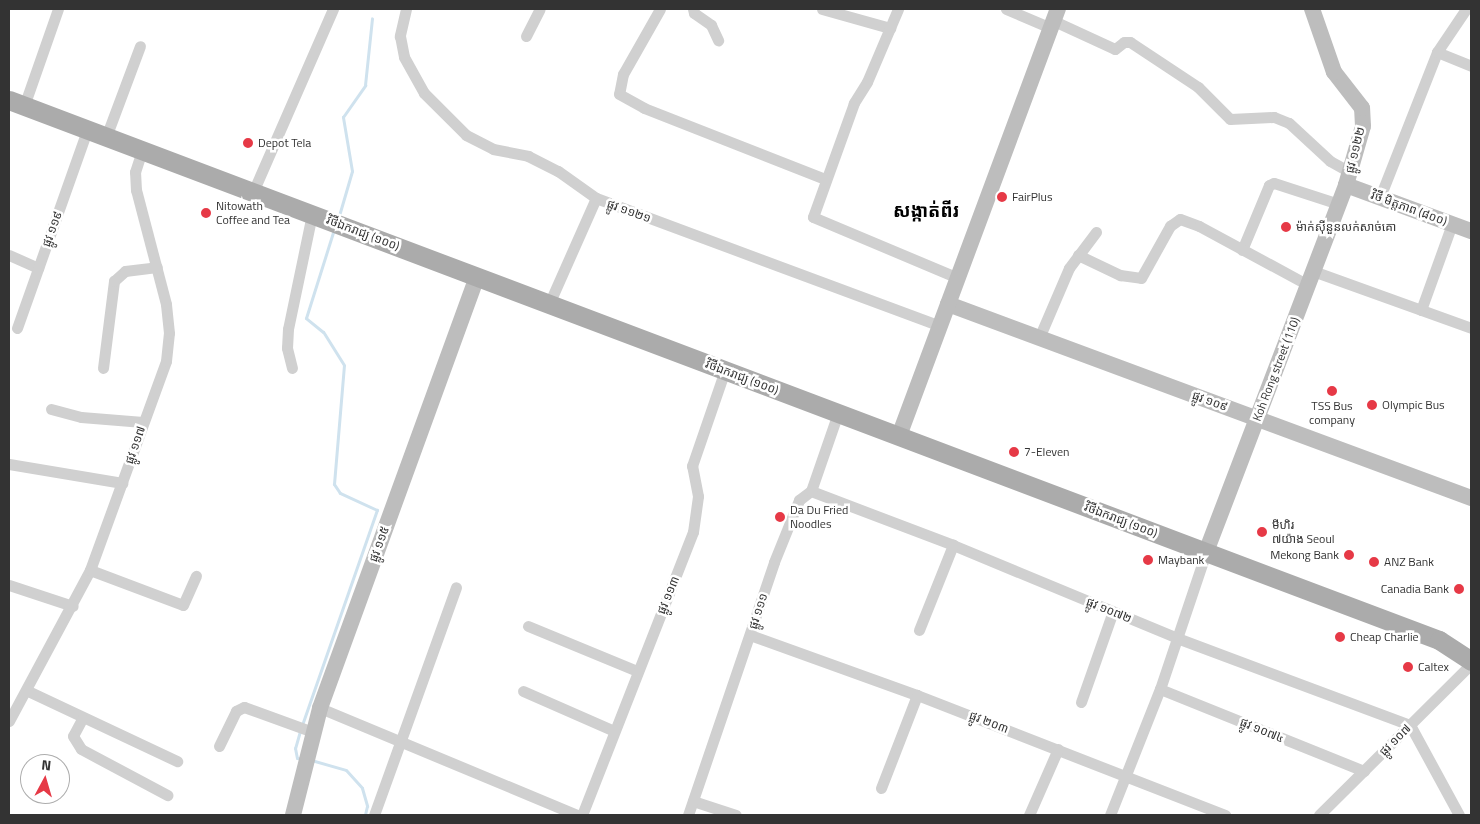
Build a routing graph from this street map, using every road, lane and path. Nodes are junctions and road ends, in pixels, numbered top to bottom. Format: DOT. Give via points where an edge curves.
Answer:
graph roads {
  1 [pos="58,9"];
  2 [pos="333,9"];
  3 [pos="406,9"];
  4 [pos="540,9"];
  5 [pos="660,9"];
  6 [pos="693,9"];
  7 [pos="822,9"];
  8 [pos="898,9"];
  9 [pos="1006,9"];
  10 [pos="1312,9"];
  11 [pos="1466,9"];
  12 [pos="1054,19"];
  13 [pos="890,28"];
  14 [pos="526,36"];
  15 [pos="718,40"];
  16 [pos="140,46"];
  17 [pos="1436,52"];
  18 [pos="1471,66"];
  19 [pos="16,103"];
  20 [pos="87,130"];
  21 [pos="106,137"];
  22 [pos="142,150"];
  23 [pos="1348,178"];
  24 [pos="825,179"];
  25 [pos="254,192"];
  26 [pos="1380,197"];
  27 [pos="596,198"];
  28 [pos="1339,204"];
  29 [pos="318,216"];
  30 [pos="1452,224"];
  31 [pos="1471,231"];
  32 [pos="1096,232"];
  33 [pos="1242,250"];
  34 [pos="9,255"];
  35 [pos="1078,255"];
  36 [pos="157,267"];
  37 [pos="38,268"];
  38 [pos="477,277"];
  39 [pos="958,278"];
  40 [pos="1311,278"];
  41 [pos="549,304"];
  42 [pos="948,304"];
  43 [pos="1421,310"];
  44 [pos="940,326"];
  45 [pos="16,328"];
  46 [pos="1471,328"];
  47 [pos="1039,338"];
  48 [pos="103,368"];
  49 [pos="292,368"];
  50 [pos="725,370"];
  51 [pos="52,409"];
  52 [pos="838,413"];
  53 [pos="1257,419"];
  54 [pos="143,422"];
  55 [pos="899,436"];
  56 [pos="9,464"];
  57 [pos="122,483"];
  58 [pos="811,491"];
  59 [pos="1471,498"];
  60 [pos="953,545"];
  61 [pos="1206,552"];
  62 [pos="90,570"];
  63 [pos="196,576"];
  64 [pos="9,585"];
  65 [pos="456,587"];
  66 [pos="73,606"];
  67 [pos="1113,611"];
  68 [pos="528,626"];
  69 [pos="919,630"];
  70 [pos="750,634"];
  71 [pos="1177,638"];
  72 [pos="1471,663"];
  73 [pos="637,671"];
  74 [pos="524,690"];
  75 [pos="1160,690"];
  76 [pos="28,691"];
  77 [pos="917,695"];
  78 [pos="1081,702"];
  79 [pos="320,708"];
  80 [pos="82,719"];
  81 [pos="9,721"];
  82 [pos="1410,725"];
  83 [pos="614,731"];
  84 [pos="311,739"];
  85 [pos="400,739"];
  86 [pos="219,746"];
  87 [pos="1058,749"];
  88 [pos="177,761"];
  89 [pos="1364,771"];
  90 [pos="1127,775"];
  91 [pos="881,788"];
  92 [pos="167,795"];
  93 [pos="693,801"];
  94 [pos="292,815"];
  95 [pos="374,815"];
  96 [pos="577,815"];
  97 [pos="582,815"];
  98 [pos="688,815"];
  99 [pos="736,815"];
  100 [pos="1028,815"];
  101 [pos="1110,815"];
  102 [pos="1225,815"];
  103 [pos="1319,815"];
  104 [pos="1459,815"];
  1 -- 19 [label="street"];
  2 -- 25 [label="street"];
  3 -- 27 [label="street, ផ្លូវ ១១២១" via="400,36 404,57 424,93 444,116 466,135 492,149 528,156 558,171"];
  4 -- 14 [label="street"];
  5 -- 24 [label="street" via="623,74 619,94 644,108"];
  6 -- 15 [label="street" via="711,24"];
  7 -- 13 [label="street"];
  8 -- 13 [label="street"];
  9 -- 12 [label="street"];
  10 -- 23 [label="street, ផ្លូវ ១១២២" via="1334,72 1362,108 1362,126"];
  11 -- 17 [label="street"];
  12 -- 23 [label="street" via="1116,49 1124,42 1130,42 1198,87 1230,119 1274,117 1289,123"];
  12 -- 39 [label="street"];
  13 -- 24 [label="street" via="868,82 854,103"];
  16 -- 21 [label="street"];
  17 -- 18 [label="street"];
  17 -- 26 [label="street"];
  19 -- 20 [label="main road, វិថីឯករាជ្យ (១០០)"];
  20 -- 21 [label="main road, វិថីឯករាជ្យ (១០០)"];
  20 -- 37 [label="street, ផ្លូវ ១១៩"];
  21 -- 22 [label="main road, វិថីឯករាជ្យ (១០០)"];
  22 -- 25 [label="main road, វិថីឯករាជ្យ (១០០)"];
  22 -- 36 [label="street, ផ្លូវ ១១៧" via="135,172 136,190"];
  23 -- 26 [label="street, វិថី មិត្តភាព (៨០០)"];
  23 -- 28 [label="street, Koh Rong street (110)"];
  24 -- 39 [label="street" via="813,217"];
  25 -- 29 [label="main road, វិថីឯករាជ្យ (១០០)"];
  26 -- 30 [label="street, វិថី មិត្តភាព (៨០០)"];
  27 -- 41 [label="street"];
  27 -- 44 [label="street, ផ្លូវ ១១២១"];
  28 -- 33 [label="street" via="1274,183 1269,185"];
  28 -- 40 [label="street, Koh Rong street (110)"];
  29 -- 38 [label="main road, វិថីឯករាជ្យ (១០០)"];
  29 -- 49 [label="street" via="288,330 287,348"];
  30 -- 31 [label="street, វិថី មិត្តភាព (៨០០)"];
  30 -- 43 [label="street"];
  32 -- 35 [label="street"];
  33 -- 35 [label="street" via="1180,220 1173,221 1140,278 1120,275"];
  33 -- 40 [label="street"];
  34 -- 37 [label="street"];
  35 -- 47 [label="street" via="1061,284"];
  36 -- 48 [label="street" via="125,271 114,281"];
  36 -- 54 [label="street, ផ្លូវ ១១៧" via="166,304 166,361"];
  37 -- 45 [label="street, ផ្លូវ ១១៩"];
  38 -- 41 [label="main road, វិថីឯករាជ្យ (១០០)"];
  38 -- 79 [label="street, ផ្លូវ ១១៥"];
  39 -- 42 [label="street"];
  40 -- 43 [label="street"];
  40 -- 53 [label="street, Koh Rong street (110)"];
  41 -- 50 [label="main road, វិថីឯករាជ្យ (១០០)"];
  42 -- 44 [label="street"];
  42 -- 47 [label="street, ផ្លូវ ១០៩"];
  43 -- 46 [label="street"];
  44 -- 55 [label="street"];
  47 -- 53 [label="street, ផ្លូវ ១០៩"];
  50 -- 52 [label="main road, វិថីឯករាជ្យ (១០០)"];
  50 -- 73 [label="street, ផ្លូវ ១១៣" via="692,466 698,496 693,532"];
  51 -- 54 [label="street" via="80,417"];
  52 -- 55 [label="main road, វិថីឯករាជ្យ (១០០)"];
  52 -- 58 [label="street, ផ្លូវ ១១១"];
  53 -- 59 [label="street, ផ្លូវ ១០៩"];
  53 -- 61 [label="street, Koh Rong street (110)"];
  54 -- 57 [label="street, ផ្លូវ ១១៧"];
  55 -- 61 [label="main road, វិថីឯករាជ្យ (១០០)"];
  56 -- 57 [label="street"];
  57 -- 62 [label="street, ផ្លូវ ១១៧"];
  58 -- 60 [label="street, ផ្លូវ ១០៧២"];
  58 -- 70 [label="street, ផ្លូវ ១១១" via="799,500"];
  60 -- 67 [label="street, ផ្លូវ ១០៧២"];
  60 -- 69 [label="street"];
  61 -- 71 [label="street"];
  61 -- 72 [label="main road, វិថីឯករាជ្យ (១០០)" via="1438,640"];
  62 -- 63 [label="street" via="183,606"];
  62 -- 66 [label="street, ផ្លូវ ១១៧"];
  64 -- 66 [label="street"];
  65 -- 85 [label="street"];
  66 -- 76 [label="street, ផ្លូវ ១១៧"];
  67 -- 71 [label="street, ផ្លូវ ១០៧២"];
  67 -- 78 [label="street"];
  68 -- 73 [label="street"];
  70 -- 77 [label="street, ផ្លូវ ២០៣"];
  70 -- 93 [label="street, ផ្លូវ ១១១"];
  71 -- 75 [label="street"];
  71 -- 82 [label="street, ផ្លូវ ១០៧២"];
  72 -- 82 [label="street, ផ្លូវ ១០៧"];
  73 -- 83 [label="street, ផ្លូវ ១១៣"];
  74 -- 83 [label="street"];
  75 -- 89 [label="street, ផ្លូវ ១០៧៤"];
  75 -- 90 [label="street"];
  76 -- 80 [label="street"];
  76 -- 81 [label="street, ផ្លូវ ១១៧"];
  77 -- 87 [label="street, ផ្លូវ ២០៣"];
  77 -- 91 [label="street"];
  79 -- 84 [label="street, ផ្លូវ ១១៥"];
  79 -- 85 [label="street"];
  80 -- 88 [label="street"];
  80 -- 92 [label="street" via="73,736 81,750"];
  82 -- 89 [label="street, ផ្លូវ ១០៧"];
  82 -- 104 [label="street"];
  83 -- 97 [label="street, ផ្លូវ ១១៣"];
  84 -- 86 [label="street" via="244,707 236,711"];
  84 -- 94 [label="street, ផ្លូវ ១១៥"];
  85 -- 95 [label="street"];
  85 -- 96 [label="street"];
  87 -- 90 [label="street, ផ្លូវ ២០៣"];
  87 -- 100 [label="street"];
  89 -- 103 [label="street, ផ្លូវ ១០៧"];
  90 -- 101 [label="street"];
  90 -- 102 [label="street, ផ្លូវ ២០៣"];
  93 -- 98 [label="street, ផ្លូវ ១១១"];
  93 -- 99 [label="street"];
}
